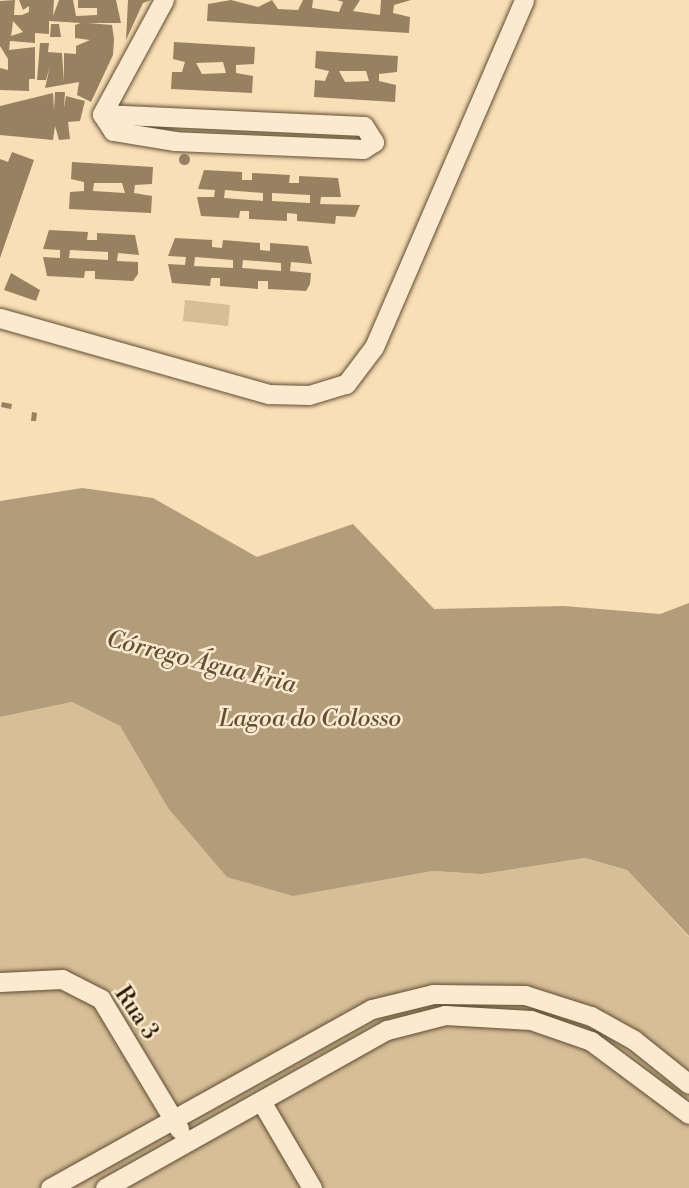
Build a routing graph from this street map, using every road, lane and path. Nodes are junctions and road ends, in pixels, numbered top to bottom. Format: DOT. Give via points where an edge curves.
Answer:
graph roads {
  1 [pos="164,0"];
  2 [pos="524,0"];
  3 [pos="102,114"];
  4 [pos="0,318"];
  5 [pos="0,982"];
  6 [pos="689,1084"];
  7 [pos="261,1101"];
  8 [pos="689,1114"];
  9 [pos="173,1119"];
  10 [pos="187,1144"];
  11 [pos="50,1188"];
  12 [pos="105,1188"];
  13 [pos="312,1188"];
  1 -- 3 [label="street" via="129,56"];
  2 -- 4 [label="street" via="374,347 346,384 309,395 269,394"];
  3 -- 3 [label="street" via="113,131 151,139 363,149 374,142 364,126"];
  5 -- 9 [label="street, Rua 3" via="62,979 95,994"];
  6 -- 9 [label="street" via="634,1040 591,1016 525,995 462,992 372,1009"];
  7 -- 8 [label="street" via="398,1026 462,1013 547,1023 591,1041"];
  7 -- 10 [label="street"];
  7 -- 13 [label="street"];
  9 -- 10 [label="street, Rua 3"];
  9 -- 11 [label="street"];
  10 -- 12 [label="street"];
}
